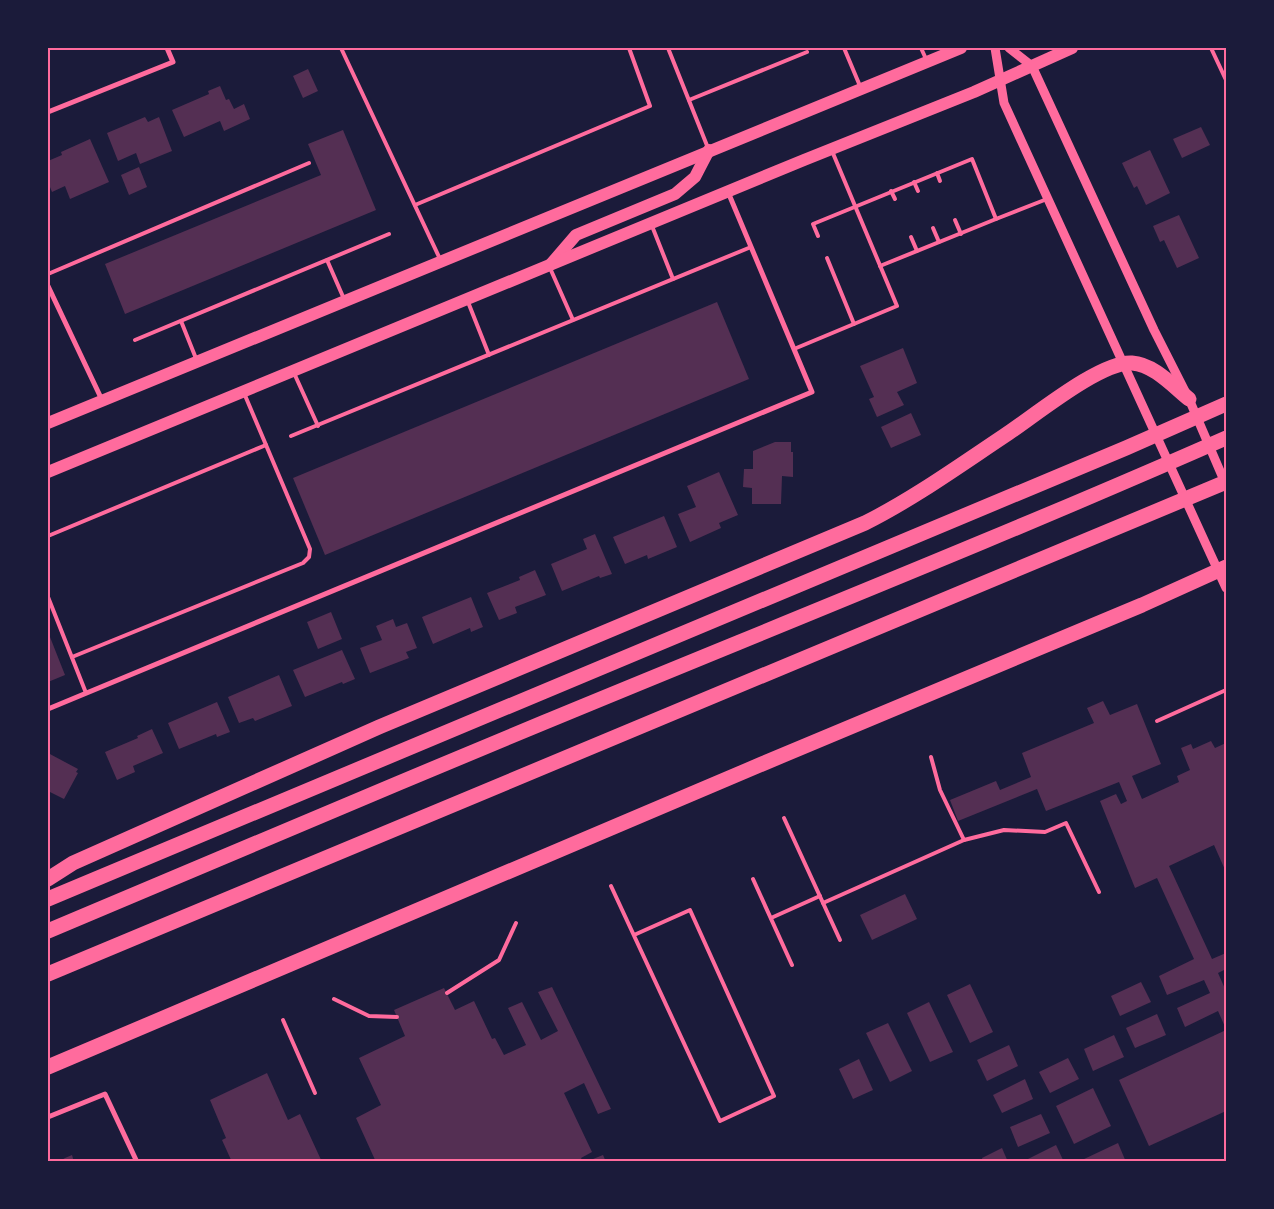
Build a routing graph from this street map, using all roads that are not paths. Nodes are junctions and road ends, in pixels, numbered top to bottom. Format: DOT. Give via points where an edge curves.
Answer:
graph roads {
  1 [pos="167,48"];
  2 [pos="341,48"];
  3 [pos="629,48"];
  4 [pos="668,48"];
  5 [pos="844,48"];
  6 [pos="921,48"];
  7 [pos="961,48"];
  8 [pos="995,48"];
  9 [pos="1009,48"];
  10 [pos="1072,48"];
  11 [pos="1211,48"];
  12 [pos="807,52"];
  13 [pos="927,61"];
  14 [pos="1032,66"];
  15 [pos="1000,80"];
  16 [pos="1226,80"];
  17 [pos="860,88"];
  18 [pos="689,100"];
  19 [pos="48,112"];
  20 [pos="831,149"];
  21 [pos="709,150"];
  22 [pos="309,163"];
  23 [pos="937,173"];
  24 [pos="940,181"];
  25 [pos="914,182"];
  26 [pos="918,190"];
  27 [pos="891,191"];
  28 [pos="728,192"];
  29 [pos="1047,199"];
  30 [pos="895,200"];
  31 [pos="415,205"];
  32 [pos="855,206"];
  33 [pos="956,220"];
  34 [pos="996,220"];
  35 [pos="651,224"];
  36 [pos="933,228"];
  37 [pos="389,234"];
  38 [pos="961,234"];
  39 [pos="818,236"];
  40 [pos="911,238"];
  41 [pos="939,242"];
  42 [pos="750,247"];
  43 [pos="917,252"];
  44 [pos="827,258"];
  45 [pos="327,260"];
  46 [pos="441,261"];
  47 [pos="550,266"];
  48 [pos="880,266"];
  49 [pos="48,274"];
  50 [pos="673,279"];
  51 [pos="48,286"];
  52 [pos="345,300"];
  53 [pos="467,300"];
  54 [pos="573,320"];
  55 [pos="181,321"];
  56 [pos="854,324"];
  57 [pos="134,340"];
  58 [pos="794,349"];
  59 [pos="489,355"];
  60 [pos="197,361"];
  61 [pos="1122,363"];
  62 [pos="293,371"];
  63 [pos="243,392"];
  64 [pos="102,400"];
  65 [pos="1188,400"];
  66 [pos="1226,404"];
  67 [pos="48,423"];
  68 [pos="318,426"];
  69 [pos="291,436"];
  70 [pos="1226,438"];
  71 [pos="266,445"];
  72 [pos="48,472"];
  73 [pos="1226,483"];
  74 [pos="1226,492"];
  75 [pos="1128,529"];
  76 [pos="48,536"];
  77 [pos="1226,567"];
  78 [pos="1226,588"];
  79 [pos="48,597"];
  80 [pos="72,657"];
  81 [pos="1226,690"];
  82 [pos="86,693"];
  83 [pos="48,709"];
  84 [pos="1157,721"];
  85 [pos="931,757"];
  86 [pos="784,818"];
  87 [pos="964,840"];
  88 [pos="48,879"];
  89 [pos="753,879"];
  90 [pos="611,886"];
  91 [pos="1098,892"];
  92 [pos="820,896"];
  93 [pos="48,899"];
  94 [pos="823,903"];
  95 [pos="770,918"];
  96 [pos="516,923"];
  97 [pos="48,931"];
  98 [pos="634,935"];
  99 [pos="840,940"];
  100 [pos="792,965"];
  101 [pos="48,974"];
  102 [pos="447,993"];
  103 [pos="334,999"];
  104 [pos="396,1016"];
  105 [pos="283,1020"];
  106 [pos="48,1067"];
  107 [pos="315,1092"];
  108 [pos="48,1117"];
  109 [pos="137,1162"];
  1 -- 19 [label="street" via="173,62"];
  2 -- 31 [label="lane"];
  3 -- 31 [label="lane" via="650,106"];
  4 -- 18 [label="lane"];
  5 -- 17 [label="lane"];
  6 -- 13 [label="lane"];
  7 -- 13 [label="main road"];
  8 -- 15 [label="street"];
  9 -- 14 [label="street"];
  10 -- 14 [label="main road"];
  11 -- 16 [label="lane"];
  12 -- 18 [label="lane"];
  13 -- 17 [label="main road"];
  14 -- 15 [label="main road"];
  14 -- 65 [label="street"];
  15 -- 20 [label="main road"];
  15 -- 29 [label="street" via="1004,103"];
  17 -- 21 [label="main road"];
  18 -- 21 [label="lane"];
  20 -- 28 [label="main road"];
  20 -- 32 [label="lane"];
  21 -- 46 [label="main road"];
  21 -- 47 [label="main road" via="695,177 675,194 576,235"];
  22 -- 49 [label="lane"];
  23 -- 24 [label="lane"];
  23 -- 25 [label="lane"];
  23 -- 34 [label="lane" via="972,159"];
  25 -- 26 [label="lane"];
  25 -- 27 [label="lane"];
  27 -- 30 [label="lane"];
  27 -- 32 [label="lane"];
  28 -- 35 [label="main road"];
  28 -- 42 [label="street"];
  29 -- 34 [label="lane"];
  29 -- 61 [label="street"];
  31 -- 46 [label="lane"];
  32 -- 39 [label="lane" via="813,224"];
  32 -- 48 [label="lane"];
  33 -- 38 [label="lane"];
  34 -- 38 [label="lane"];
  35 -- 47 [label="main road"];
  35 -- 50 [label="lane"];
  36 -- 41 [label="lane"];
  37 -- 45 [label="lane"];
  38 -- 41 [label="lane"];
  40 -- 43 [label="lane"];
  41 -- 43 [label="lane"];
  42 -- 50 [label="lane"];
  42 -- 58 [label="street"];
  43 -- 48 [label="lane"];
  44 -- 56 [label="lane"];
  45 -- 52 [label="lane"];
  45 -- 55 [label="lane"];
  46 -- 52 [label="main road"];
  47 -- 53 [label="main road"];
  47 -- 54 [label="lane"];
  48 -- 56 [label="lane" via="897,306"];
  50 -- 54 [label="lane"];
  51 -- 64 [label="street"];
  52 -- 60 [label="main road"];
  53 -- 59 [label="lane"];
  53 -- 62 [label="main road"];
  54 -- 59 [label="lane"];
  55 -- 57 [label="lane"];
  55 -- 60 [label="lane"];
  56 -- 58 [label="lane"];
  58 -- 82 [label="street" via="812,392"];
  59 -- 68 [label="lane"];
  60 -- 64 [label="main road"];
  61 -- 65 [label="highway" via="1145,366"];
  61 -- 78 [label="street"];
  61 -- 88 [label="highway" via="1092,376 1005,436 865,523 379,727 73,862"];
  62 -- 63 [label="main road"];
  62 -- 68 [label="lane"];
  63 -- 71 [label="lane"];
  63 -- 72 [label="main road"];
  64 -- 67 [label="main road"];
  65 -- 73 [label="street"];
  66 -- 93 [label="highway"];
  68 -- 69 [label="lane"];
  70 -- 97 [label="highway" via="1109,490 537,725"];
  71 -- 76 [label="lane"];
  71 -- 80 [label="lane" via="310,549 309,557 303,563"];
  73 -- 75 [label="highway"];
  74 -- 75 [label="highway"];
  75 -- 101 [label="highway"];
  77 -- 106 [label="highway"];
  79 -- 80 [label="lane"];
  80 -- 82 [label="lane"];
  81 -- 84 [label="lane"];
  82 -- 83 [label="street"];
  85 -- 87 [label="lane" via="940,790"];
  86 -- 92 [label="lane"];
  87 -- 91 [label="lane" via="1004,830 1046,832 1066,822"];
  87 -- 94 [label="lane"];
  89 -- 95 [label="lane"];
  90 -- 98 [label="lane"];
  92 -- 94 [label="lane"];
  92 -- 95 [label="lane"];
  94 -- 99 [label="lane"];
  95 -- 100 [label="lane"];
  96 -- 102 [label="lane" via="499,960"];
  98 -- 98 [label="lane" via="720,1121 774,1096 690,910"];
  103 -- 104 [label="lane" via="369,1016"];
  105 -- 107 [label="lane"];
  108 -- 109 [label="street" via="105,1094"];
}
